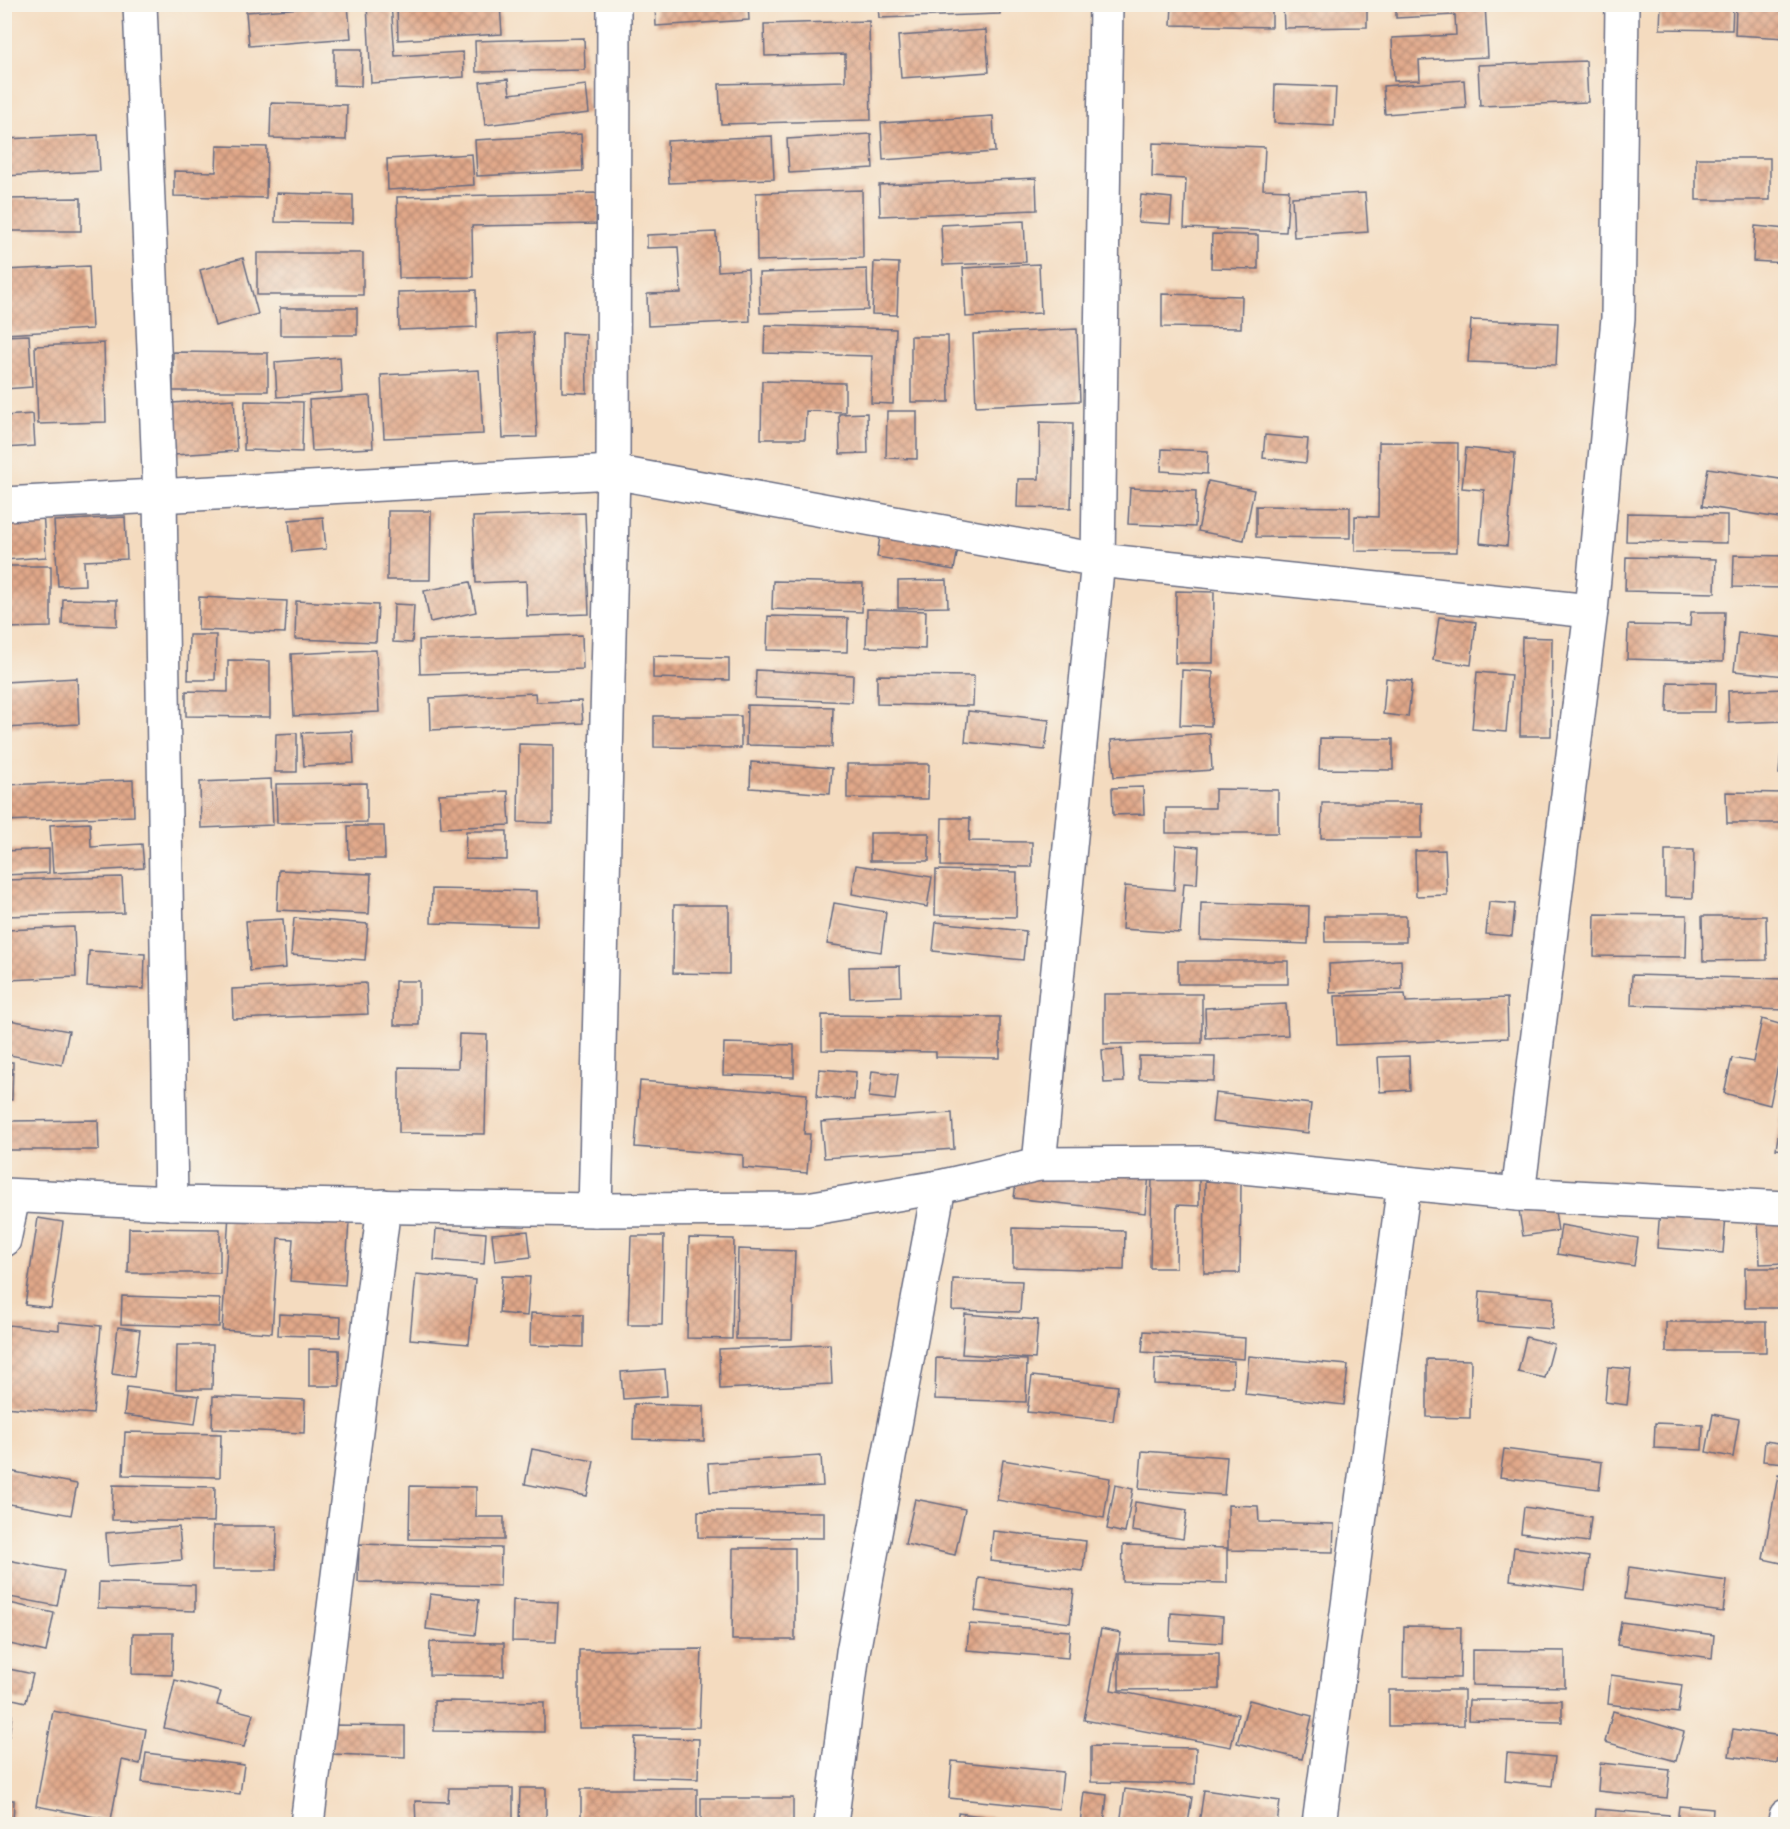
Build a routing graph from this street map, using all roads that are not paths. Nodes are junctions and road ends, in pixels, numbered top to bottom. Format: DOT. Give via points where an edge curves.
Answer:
graph roads {
  1 [pos="140,4"];
  2 [pos="614,4"];
  3 [pos="1106,4"];
  4 [pos="1622,4"];
  5 [pos="613,472"];
  6 [pos="160,497"];
  7 [pos="4,504"];
  8 [pos="1098,560"];
  9 [pos="1591,610"];
  10 [pos="1039,1164"];
  11 [pos="1404,1184"];
  12 [pos="939,1187"];
  13 [pos="1518,1194"];
  14 [pos="9,1196"];
  15 [pos="171,1203"];
  16 [pos="384,1206"];
  17 [pos="1785,1208"];
  18 [pos="595,1210"];
  19 [pos="4,1240"];
  20 [pos="1785,1816"];
  21 [pos="308,1824"];
  22 [pos="831,1824"];
  23 [pos="1319,1824"];
  24 [pos="1784,1824"];
  1 -- 6 [label="street"];
  2 -- 5 [label="street"];
  3 -- 8 [label="street"];
  4 -- 9 [label="street" via="1618,318"];
  5 -- 6 [label="street"];
  5 -- 8 [label="street"];
  5 -- 18 [label="street"];
  6 -- 7 [label="street"];
  6 -- 15 [label="street"];
  8 -- 9 [label="street"];
  8 -- 10 [label="street"];
  9 -- 13 [label="street"];
  10 -- 11 [label="street" via="1202,1163"];
  10 -- 12 [label="street"];
  11 -- 13 [label="street"];
  11 -- 23 [label="street"];
  12 -- 18 [label="street" via="807,1209"];
  12 -- 22 [label="street" via="853,1652"];
  13 -- 17 [label="street"];
  14 -- 15 [label="street"];
  14 -- 19 [label="street"];
  15 -- 16 [label="street"];
  16 -- 18 [label="street"];
  16 -- 21 [label="street"];
  20 -- 24 [label="street"];
}
